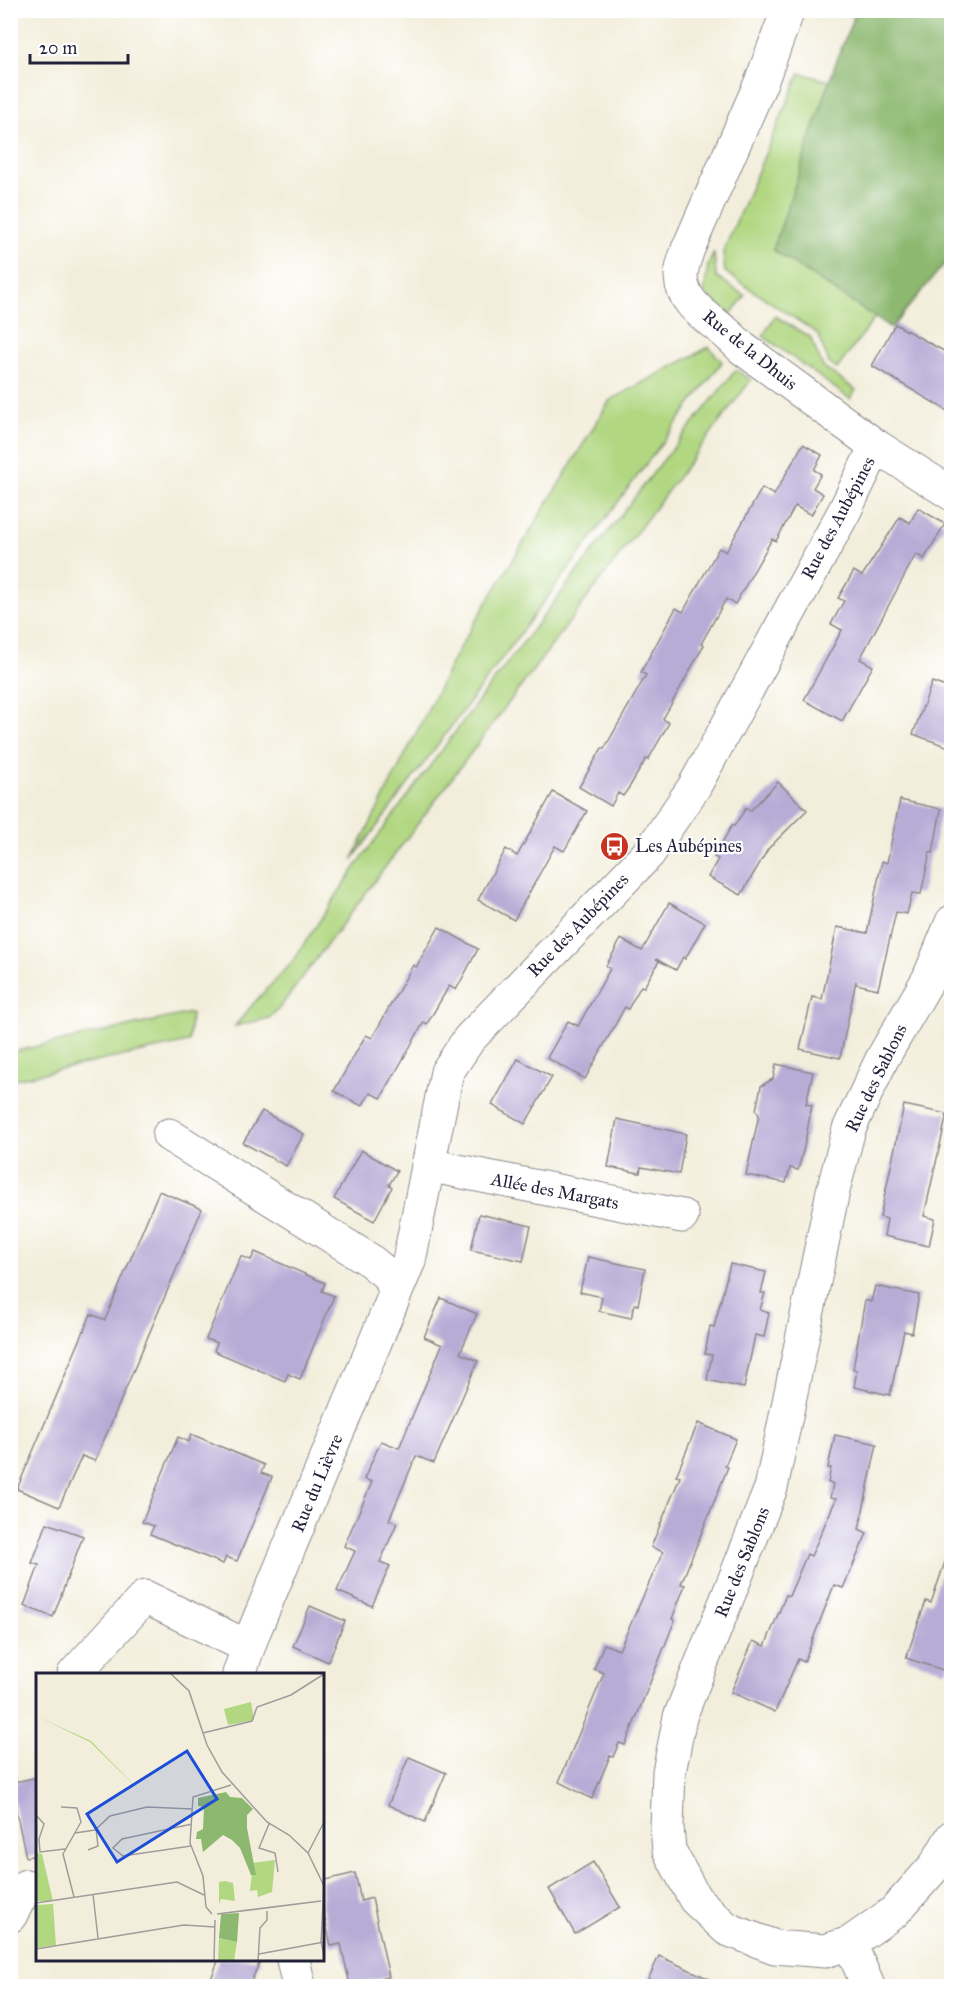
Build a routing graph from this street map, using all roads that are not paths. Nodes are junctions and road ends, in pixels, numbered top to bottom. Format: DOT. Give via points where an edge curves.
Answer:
graph roads {
  1 [pos="788,10"];
  2 [pos="876,446"];
  3 [pos="951,494"];
  4 [pos="951,922"];
  5 [pos="169,1135"];
  6 [pos="428,1165"];
  7 [pos="682,1216"];
  8 [pos="396,1291"];
  9 [pos="244,1661"];
  10 [pos="75,1673"];
  11 [pos="951,1837"];
  12 [pos="26,1886"];
  13 [pos="10,1916"];
  14 [pos="850,1943"];
  15 [pos="293,1961"];
  16 [pos="299,1986"];
  17 [pos="868,1986"];
  1 -- 2 [label="street, Rue de la Dhuis" via="762,80 688,249 681,276 683,289 706,318 742,348"];
  2 -- 3 [label="street, Rue de la Dhuis"];
  2 -- 6 [label="street, Rue des Aubépines" via="687,797 648,853 469,1039 447,1072"];
  4 -- 14 [label="street, Rue des Sablons" via="929,978 882,1059 849,1129 771,1488 680,1717 669,1772 669,1850 695,1899 727,1929 776,1947 825,1951"];
  5 -- 8 [label="street" via="368,1259 388,1275"];
  6 -- 7 [label="street, Allée des Margats"];
  6 -- 8 [label="street, Rue des Aubépines" via="409,1261"];
  8 -- 9 [label="street, Rue du Lièvre"];
  9 -- 10 [label="street" via="145,1597"];
  11 -- 14 [label="street, Rue des Sablons" via="935,1866 894,1912"];
  12 -- 13 [label="street"];
  14 -- 17 [label="street"];
  15 -- 16 [label="street"];
}
